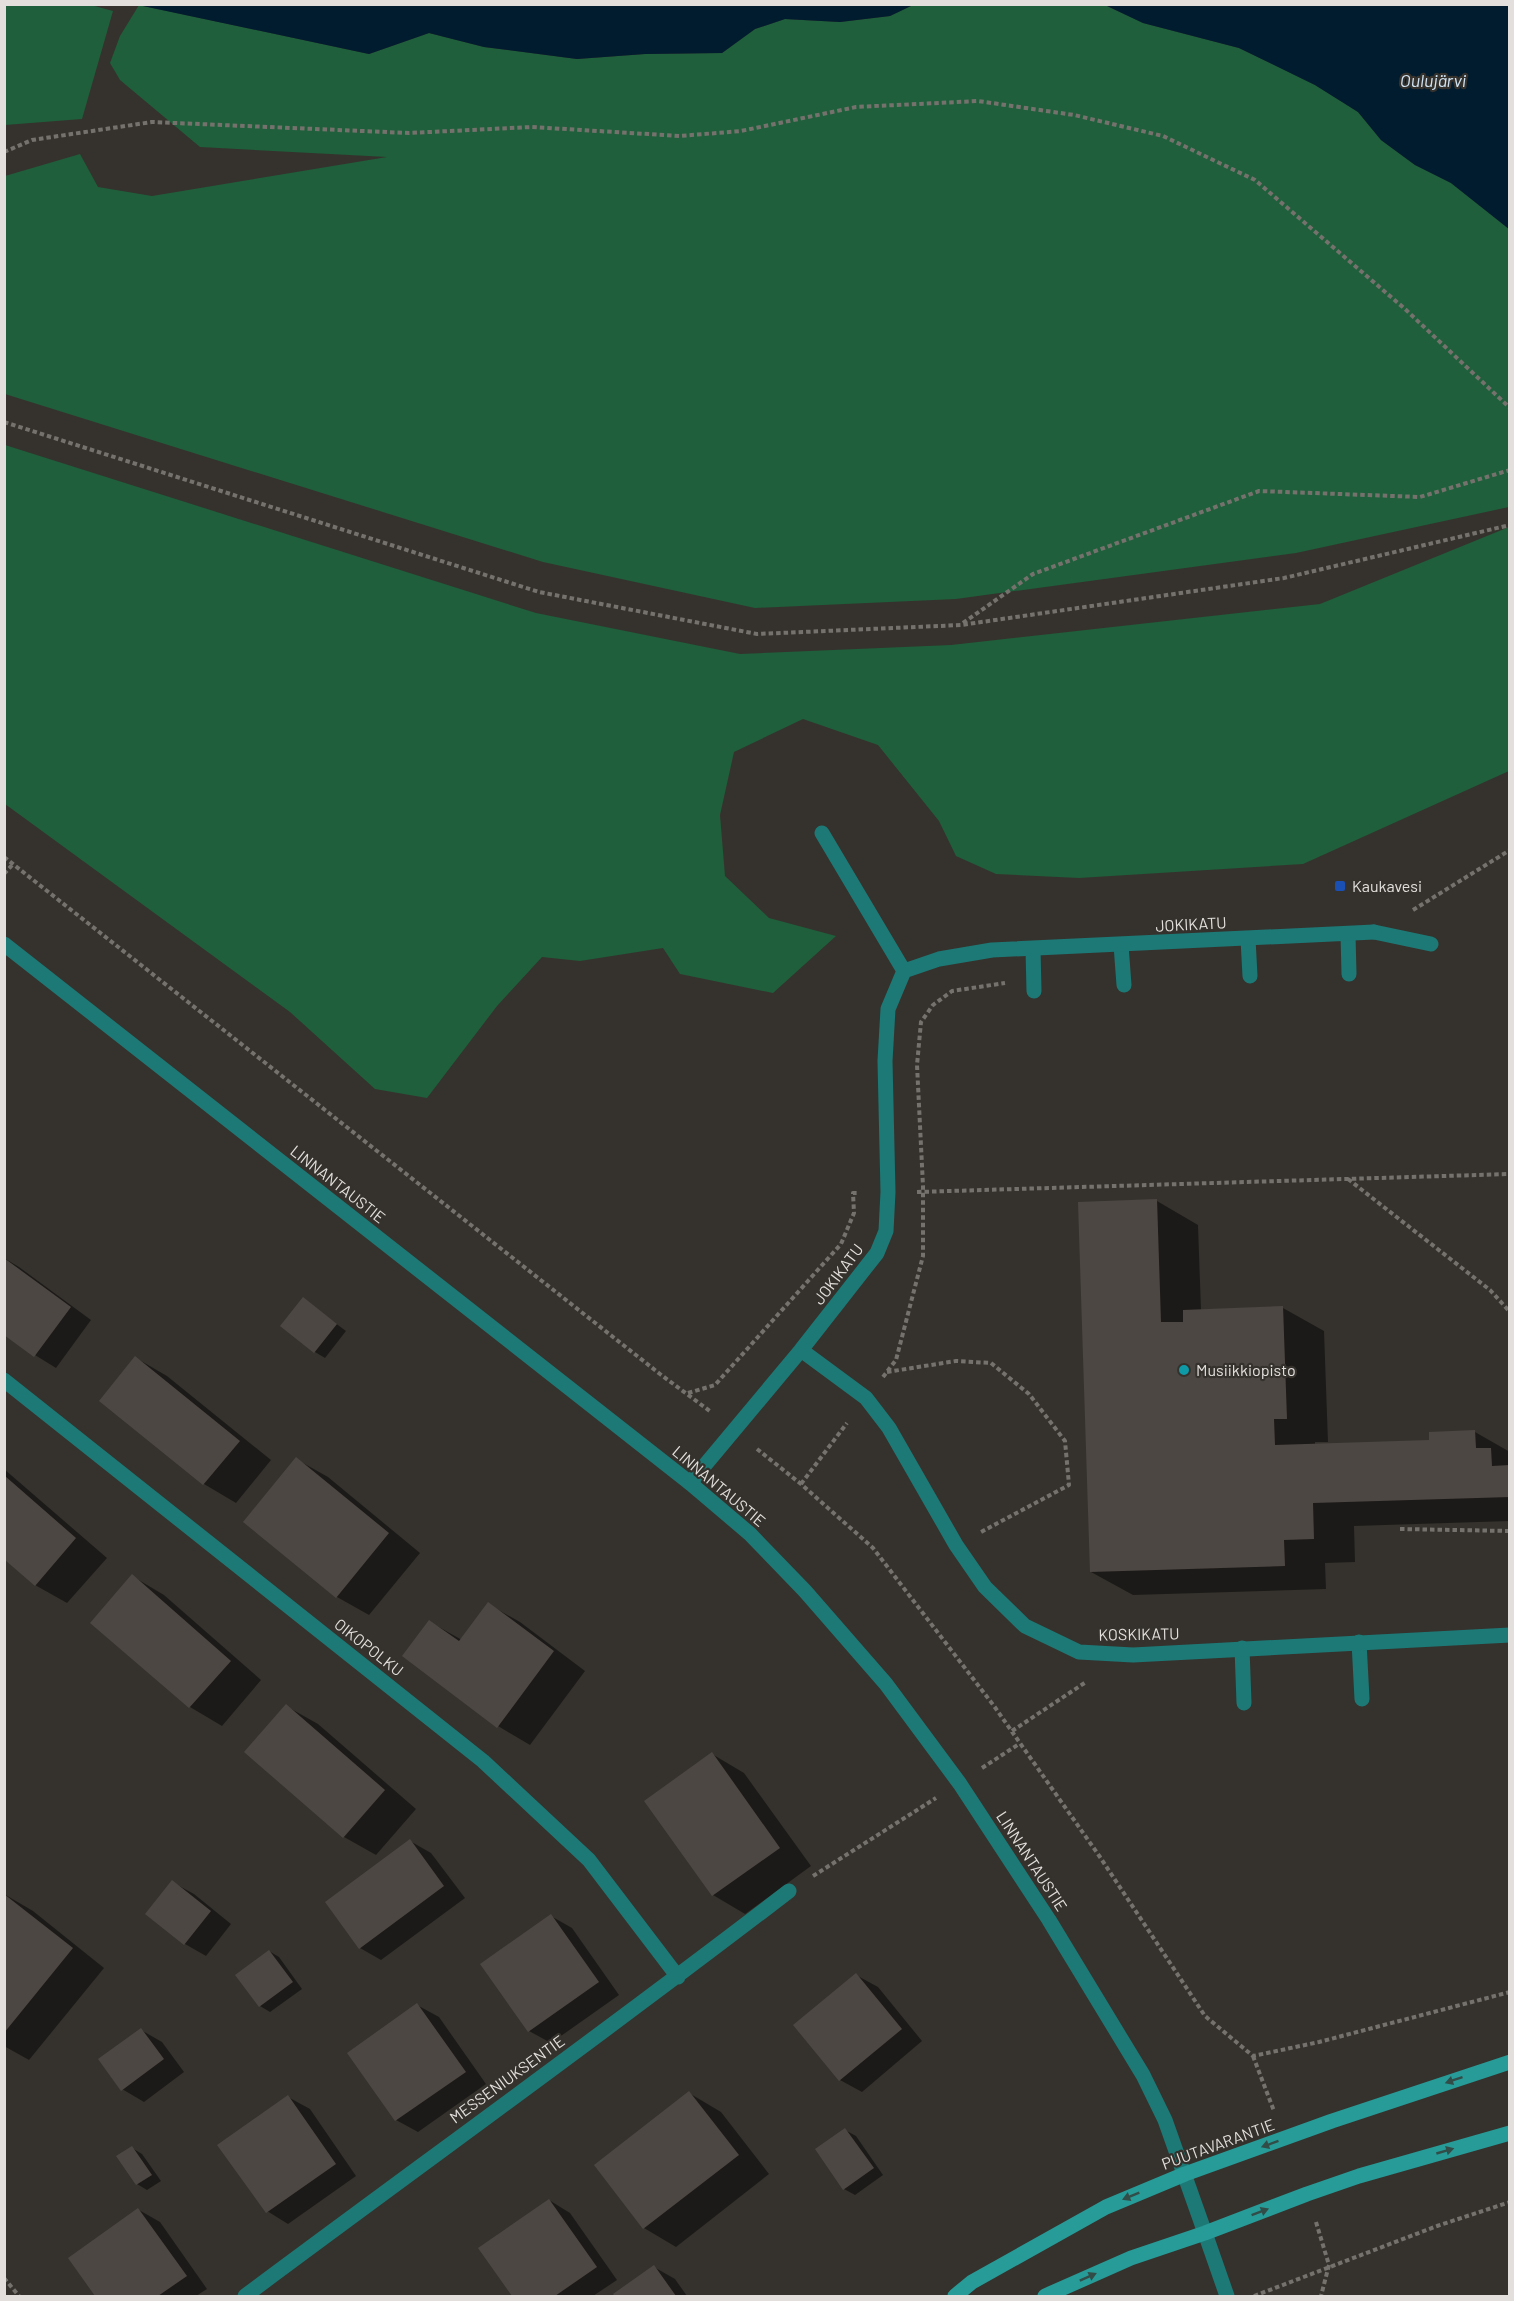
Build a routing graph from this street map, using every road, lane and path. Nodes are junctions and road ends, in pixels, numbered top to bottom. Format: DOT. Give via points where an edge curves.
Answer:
graph roads {
  1 [pos="4,152"];
  2 [pos="1509,408"];
  3 [pos="4,422"];
  4 [pos="1509,470"];
  5 [pos="1509,525"];
  6 [pos="961,625"];
  7 [pos="822,833"];
  8 [pos="1509,850"];
  9 [pos="4,857"];
  10 [pos="14,863"];
  11 [pos="4,874"];
  12 [pos="1374,932"];
  13 [pos="1348,934"];
  14 [pos="1248,939"];
  15 [pos="4,944"];
  16 [pos="1431,944"];
  17 [pos="1121,945"];
  18 [pos="1033,949"];
  19 [pos="904,971"];
  20 [pos="1349,974"];
  21 [pos="1250,976"];
  22 [pos="1124,985"];
  23 [pos="1034,991"];
  24 [pos="1509,1174"];
  25 [pos="1347,1179"];
  26 [pos="888,1192"];
  27 [pos="1509,1312"];
  28 [pos="801,1350"];
  29 [pos="887,1372"];
  30 [pos="4,1380"];
  31 [pos="688,1393"];
  32 [pos="734,1431"];
  33 [pos="690,1483"];
  34 [pos="1400,1529"];
  35 [pos="1509,1531"];
  36 [pos="957,1545"];
  37 [pos="1509,1635"];
  38 [pos="1359,1642"];
  39 [pos="1242,1648"];
  40 [pos="1087,1682"];
  41 [pos="1362,1699"];
  42 [pos="1244,1703"];
  43 [pos="1012,1731"];
  44 [pos="1019,1744"];
  45 [pos="960,1784"];
  46 [pos="789,1891"];
  47 [pos="678,1977"];
  48 [pos="1509,1992"];
  49 [pos="1509,2062"];
  50 [pos="1509,2133"];
  51 [pos="1185,2174"];
  52 [pos="1509,2202"];
  53 [pos="1205,2233"];
  54 [pos="4,2278"];
  55 [pos="19,2296"];
  56 [pos="245,2296"];
  57 [pos="956,2296"];
  58 [pos="1045,2296"];
  59 [pos="1227,2296"];
  60 [pos="1252,2296"];
  1 -- 2 [label="path" via="32,140 152,122 409,132 532,127 680,136 741,131 855,107 978,101 1074,116 1163,136 1255,180 1405,309"];
  3 -- 6 [label="path" via="539,592 757,634"];
  4 -- 6 [label="path" via="1420,497 1259,491 1033,574"];
  5 -- 6 [label="path" via="1284,578"];
  7 -- 19 [label="street"];
  8 -- 12 [label="path"];
  9 -- 10 [label="path"];
  10 -- 11 [label="path"];
  10 -- 31 [label="path"];
  12 -- 13 [label="street, JOKIKATU"];
  12 -- 16 [label="street, JOKIKATU"];
  13 -- 14 [label="street, JOKIKATU"];
  13 -- 20 [label="street"];
  14 -- 17 [label="street, JOKIKATU"];
  14 -- 21 [label="street"];
  15 -- 33 [label="street, LINNANTAUSTIE"];
  17 -- 18 [label="street, JOKIKATU"];
  17 -- 22 [label="street"];
  18 -- 19 [label="street, JOKIKATU" via="939,959"];
  18 -- 23 [label="street"];
  19 -- 26 [label="street, JOKIKATU" via="888,1009"];
  24 -- 25 [label="path"];
  25 -- 26 [label="path"];
  25 -- 27 [label="path" via="1490,1290"];
  26 -- 28 [label="street, JOKIKATU" via="886,1231 877,1253"];
  26 -- 31 [label="path" via="853,1193 854,1214 841,1244 715,1385"];
  28 -- 32 [label="street, JOKIKATU"];
  28 -- 36 [label="street, KOSKIKATU" via="866,1398 902,1448"];
  29 -- 36 [label="path" via="956,1361 991,1363 1029,1394 1065,1441 1069,1485"];
  30 -- 47 [label="street, OIKOPOLKU" via="483,1761 589,1860"];
  31 -- 32 [label="path"];
  32 -- 33 [label="street, JOKIKATU"];
  32 -- 43 [label="path" via="873,1548"];
  33 -- 45 [label="street, LINNANTAUSTIE" via="750,1534 805,1591 886,1684"];
  34 -- 35 [label="path"];
  36 -- 39 [label="street, KOSKIKATU" via="986,1587 1025,1626 1079,1652 1133,1654"];
  37 -- 38 [label="street, KOSKIKATU"];
  38 -- 39 [label="street, KOSKIKATU"];
  38 -- 41 [label="street"];
  39 -- 42 [label="street"];
  40 -- 43 [label="path"];
  43 -- 44 [label="path"];
  44 -- 45 [label="path"];
  44 -- 48 [label="path" via="1100,1857 1205,2016 1253,2056"];
  45 -- 46 [label="path"];
  45 -- 51 [label="street, LINNANTAUSTIE" via="1143,2075"];
  46 -- 47 [label="street, MESSENIUKSENTIE"];
  47 -- 56 [label="street, MESSENIUKSENTIE"];
  49 -- 51 [label="main road, PUUTAVARANTIE, one-way"];
  53 -- 50 [label="main road, one-way" via="1359,2176"];
  51 -- 53 [label="street, LINNANTAUSTIE"];
  51 -- 57 [label="main road, PUUTAVARANTIE, one-way" via="1106,2207 972,2282"];
  52 -- 60 [label="path"];
  58 -- 53 [label="main road, one-way" via="1131,2258"];
  53 -- 59 [label="street, LINNANTAUSTIE"];
  54 -- 55 [label="path"];
}
